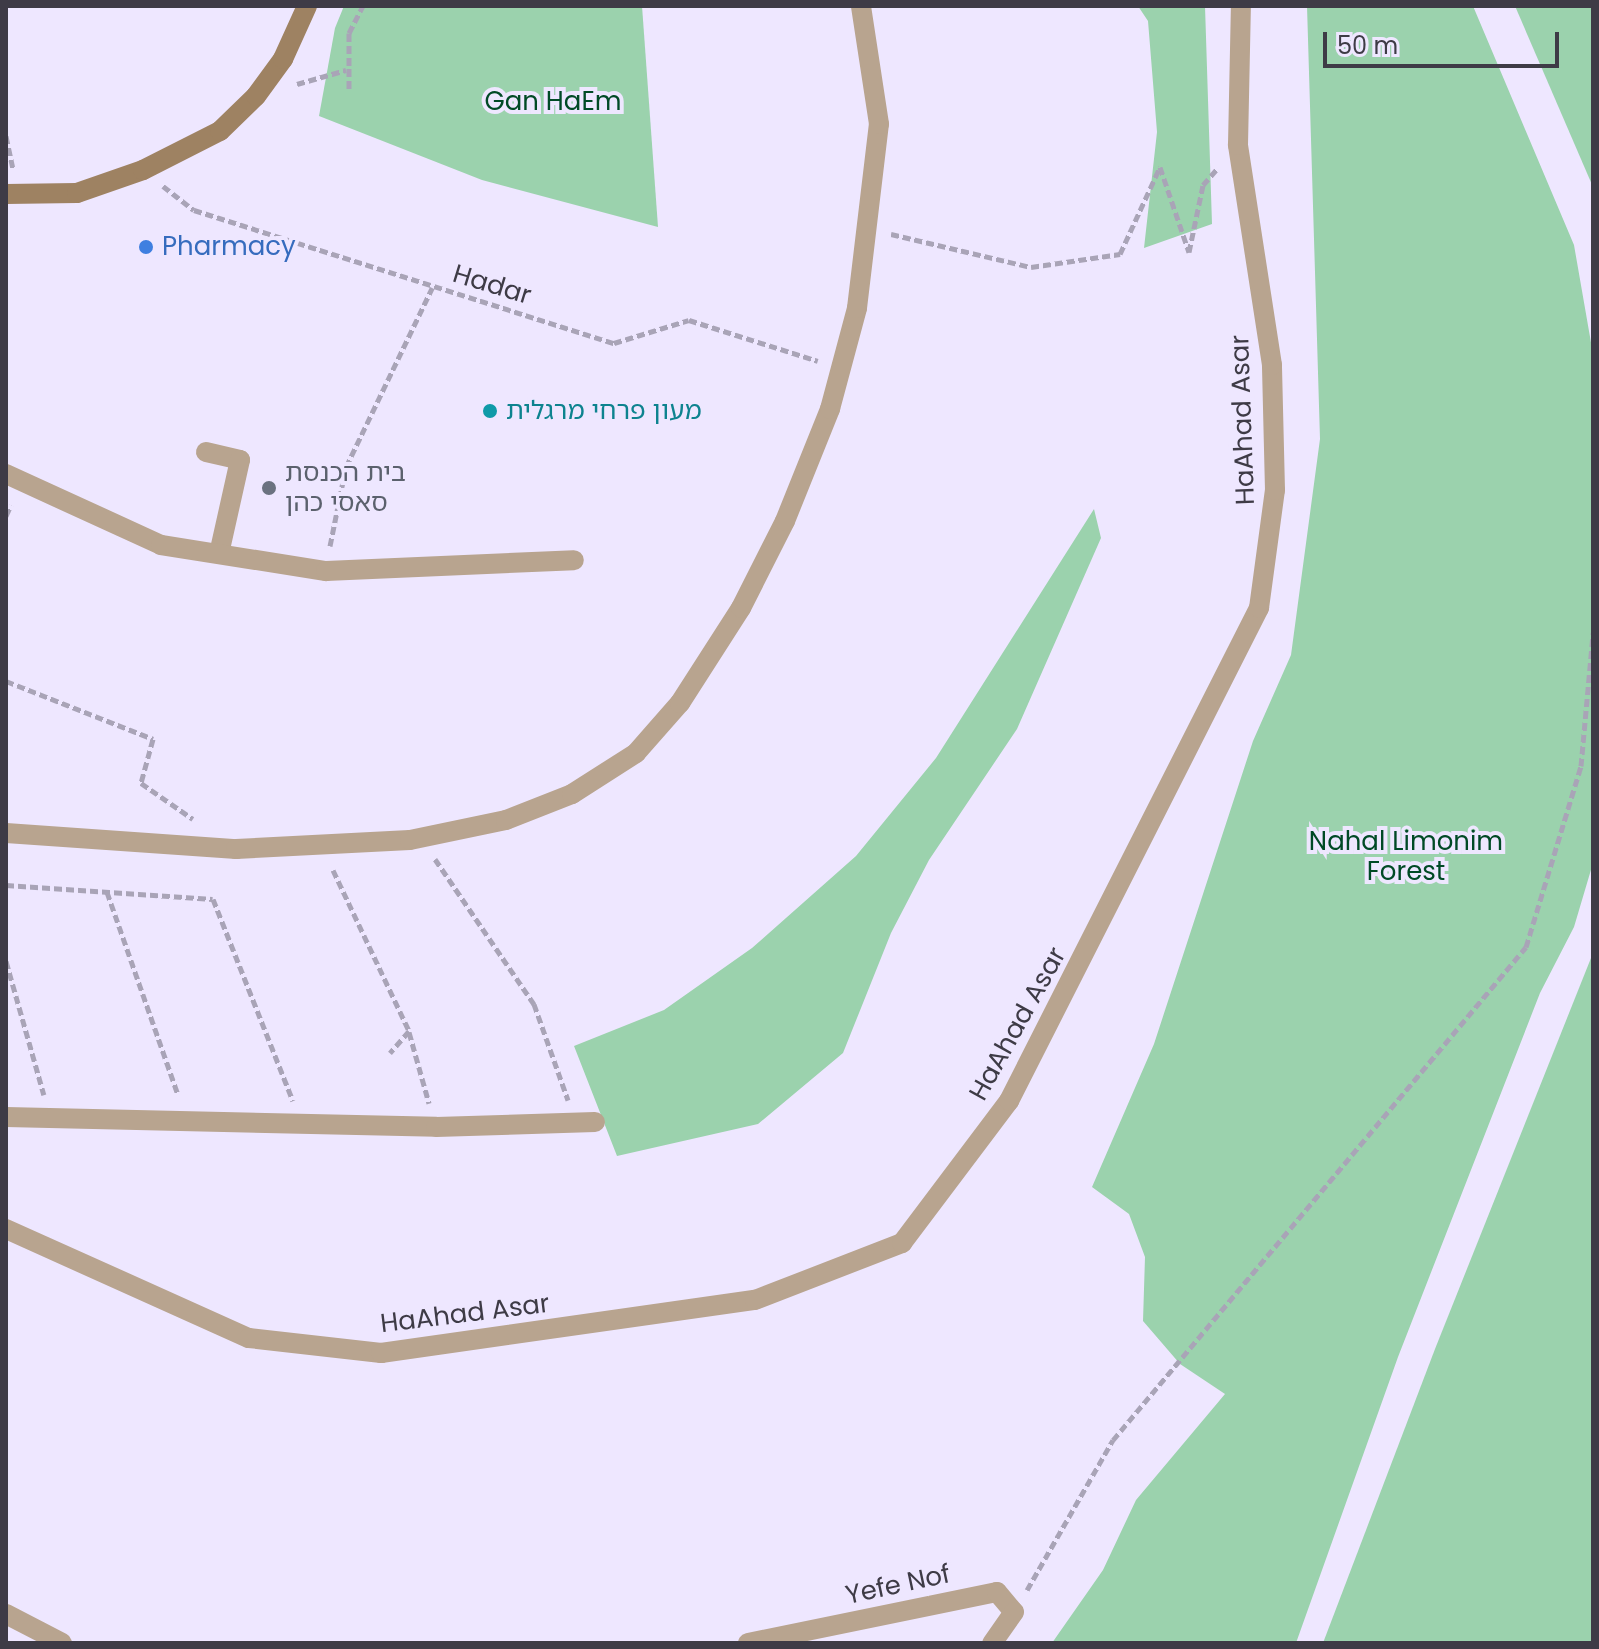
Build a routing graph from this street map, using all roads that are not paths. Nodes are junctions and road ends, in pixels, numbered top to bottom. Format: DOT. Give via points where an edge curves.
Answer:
graph roads {
  1 [pos="307,6"];
  2 [pos="861,6"];
  3 [pos="1241,6"];
  4 [pos="9,194"];
  5 [pos="206,452"];
  6 [pos="6,474"];
  7 [pos="219,554"];
  8 [pos="574,560"];
  9 [pos="6,833"];
  10 [pos="6,1117"];
  11 [pos="586,1123"];
  12 [pos="6,1229"];
  13 [pos="6,1614"];
  14 [pos="62,1643"];
  15 [pos="748,1643"];
  16 [pos="992,1643"];
  1 -- 4 [label="street" via="283,59 256,96 220,131 143,170 77,193"];
  2 -- 9 [label="street" via="879,124 857,308 841,368 785,521 741,608 680,703 636,753 572,794 506,820 410,840 236,849"];
  3 -- 12 [label="street, HaAhad Asar" via="1238,145 1272,365 1275,490 1259,608 1009,1101 902,1243 755,1300 381,1353 249,1338"];
  5 -- 7 [label="street" via="240,460"];
  6 -- 7 [label="street" via="119,530 161,545"];
  7 -- 8 [label="street" via="326,571"];
  10 -- 11 [label="street" via="436,1127"];
  13 -- 14 [label="street"];
  15 -- 16 [label="street, Yefe Nof" via="997,1592 1014,1612"];
}
